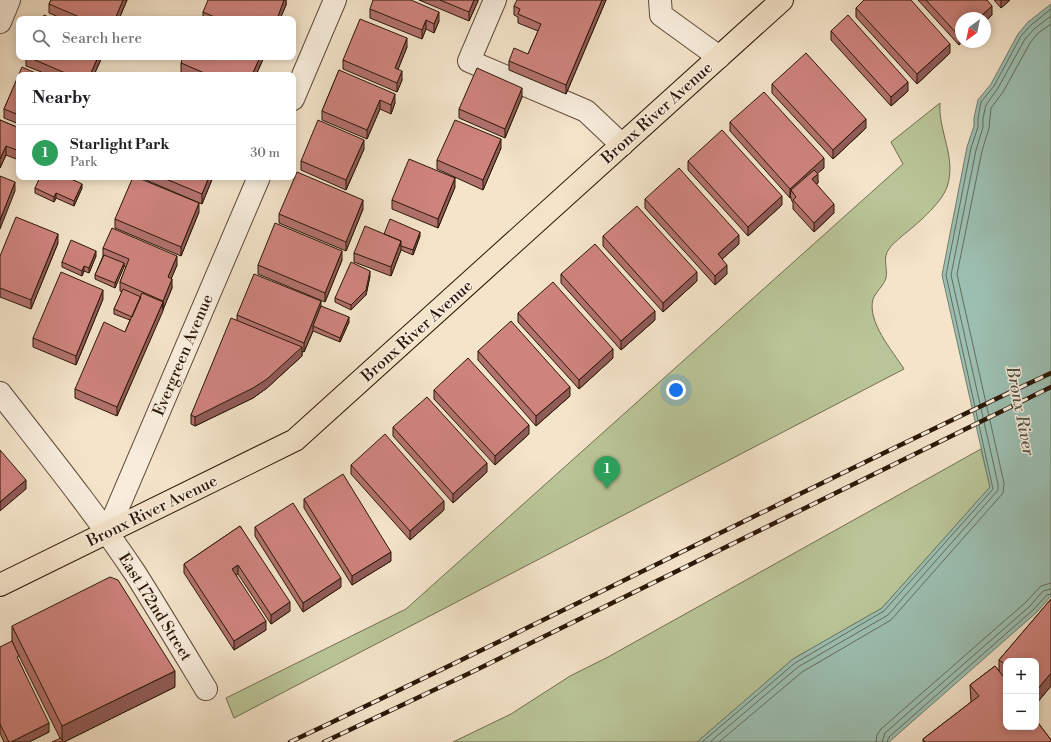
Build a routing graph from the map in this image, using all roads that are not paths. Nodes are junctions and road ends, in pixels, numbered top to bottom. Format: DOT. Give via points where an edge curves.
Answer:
graph roads {
  1 [pos="10,0"];
  2 [pos="335,0"];
  3 [pos="495,0"];
  4 [pos="660,0"];
  5 [pos="782,0"];
  6 [pos="0,22"];
  7 [pos="719,57"];
  8 [pos="296,92"];
  9 [pos="622,145"];
  10 [pos="258,180"];
  11 [pos="0,393"];
  12 [pos="107,533"];
  13 [pos="0,585"];
  14 [pos="206,689"];
  1 -- 6 [label="street"];
  2 -- 8 [label="street"];
  3 -- 9 [label="street" via="469,61 586,111"];
  4 -- 7 [label="street" via="661,15"];
  5 -- 7 [label="main road, Bronx River Avenue"];
  7 -- 9 [label="main road, Bronx River Avenue"];
  9 -- 12 [label="main road, Bronx River Avenue" via="295,440"];
  10 -- 12 [label="street, Evergreen Avenue"];
  11 -- 12 [label="street, East 172nd Street"];
  12 -- 13 [label="main road, Bronx River Avenue"];
  12 -- 14 [label="street, East 172nd Street" via="135,573"];
}
